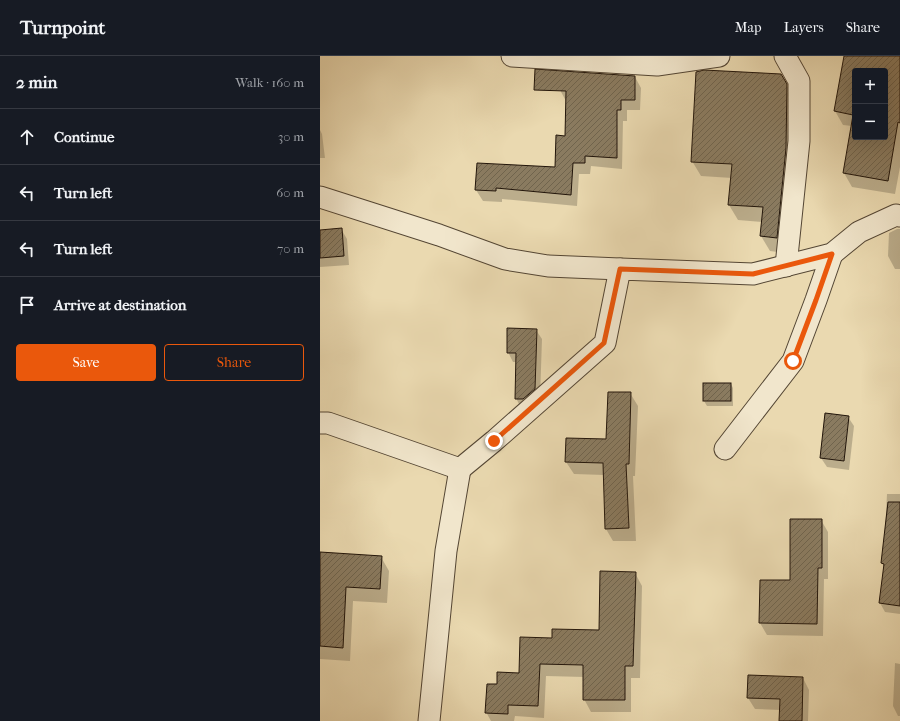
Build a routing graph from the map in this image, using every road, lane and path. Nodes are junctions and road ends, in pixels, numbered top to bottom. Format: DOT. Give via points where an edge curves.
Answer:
graph roads {
  1 [pos="512,56"];
  2 [pos="719,56"];
  3 [pos="785,56"];
  4 [pos="320,197"];
  5 [pos="900,216"];
  6 [pos="832,254"];
  7 [pos="786,266"];
  8 [pos="620,269"];
  9 [pos="320,423"];
  10 [pos="725,449"];
  11 [pos="460,469"];
  12 [pos="429,721"];
  1 -- 2 [label="street" via="657,65"];
  3 -- 7 [label="street" via="799,81 798,141"];
  4 -- 8 [label="street" via="440,235 505,259 548,266"];
  5 -- 6 [label="street" via="859,232"];
  6 -- 7 [label="street"];
  6 -- 10 [label="street" via="793,361"];
  7 -- 8 [label="street" via="753,274"];
  8 -- 11 [label="street" via="604,343"];
  9 -- 11 [label="street" via="328,423"];
  11 -- 12 [label="street" via="446,551"];
}
